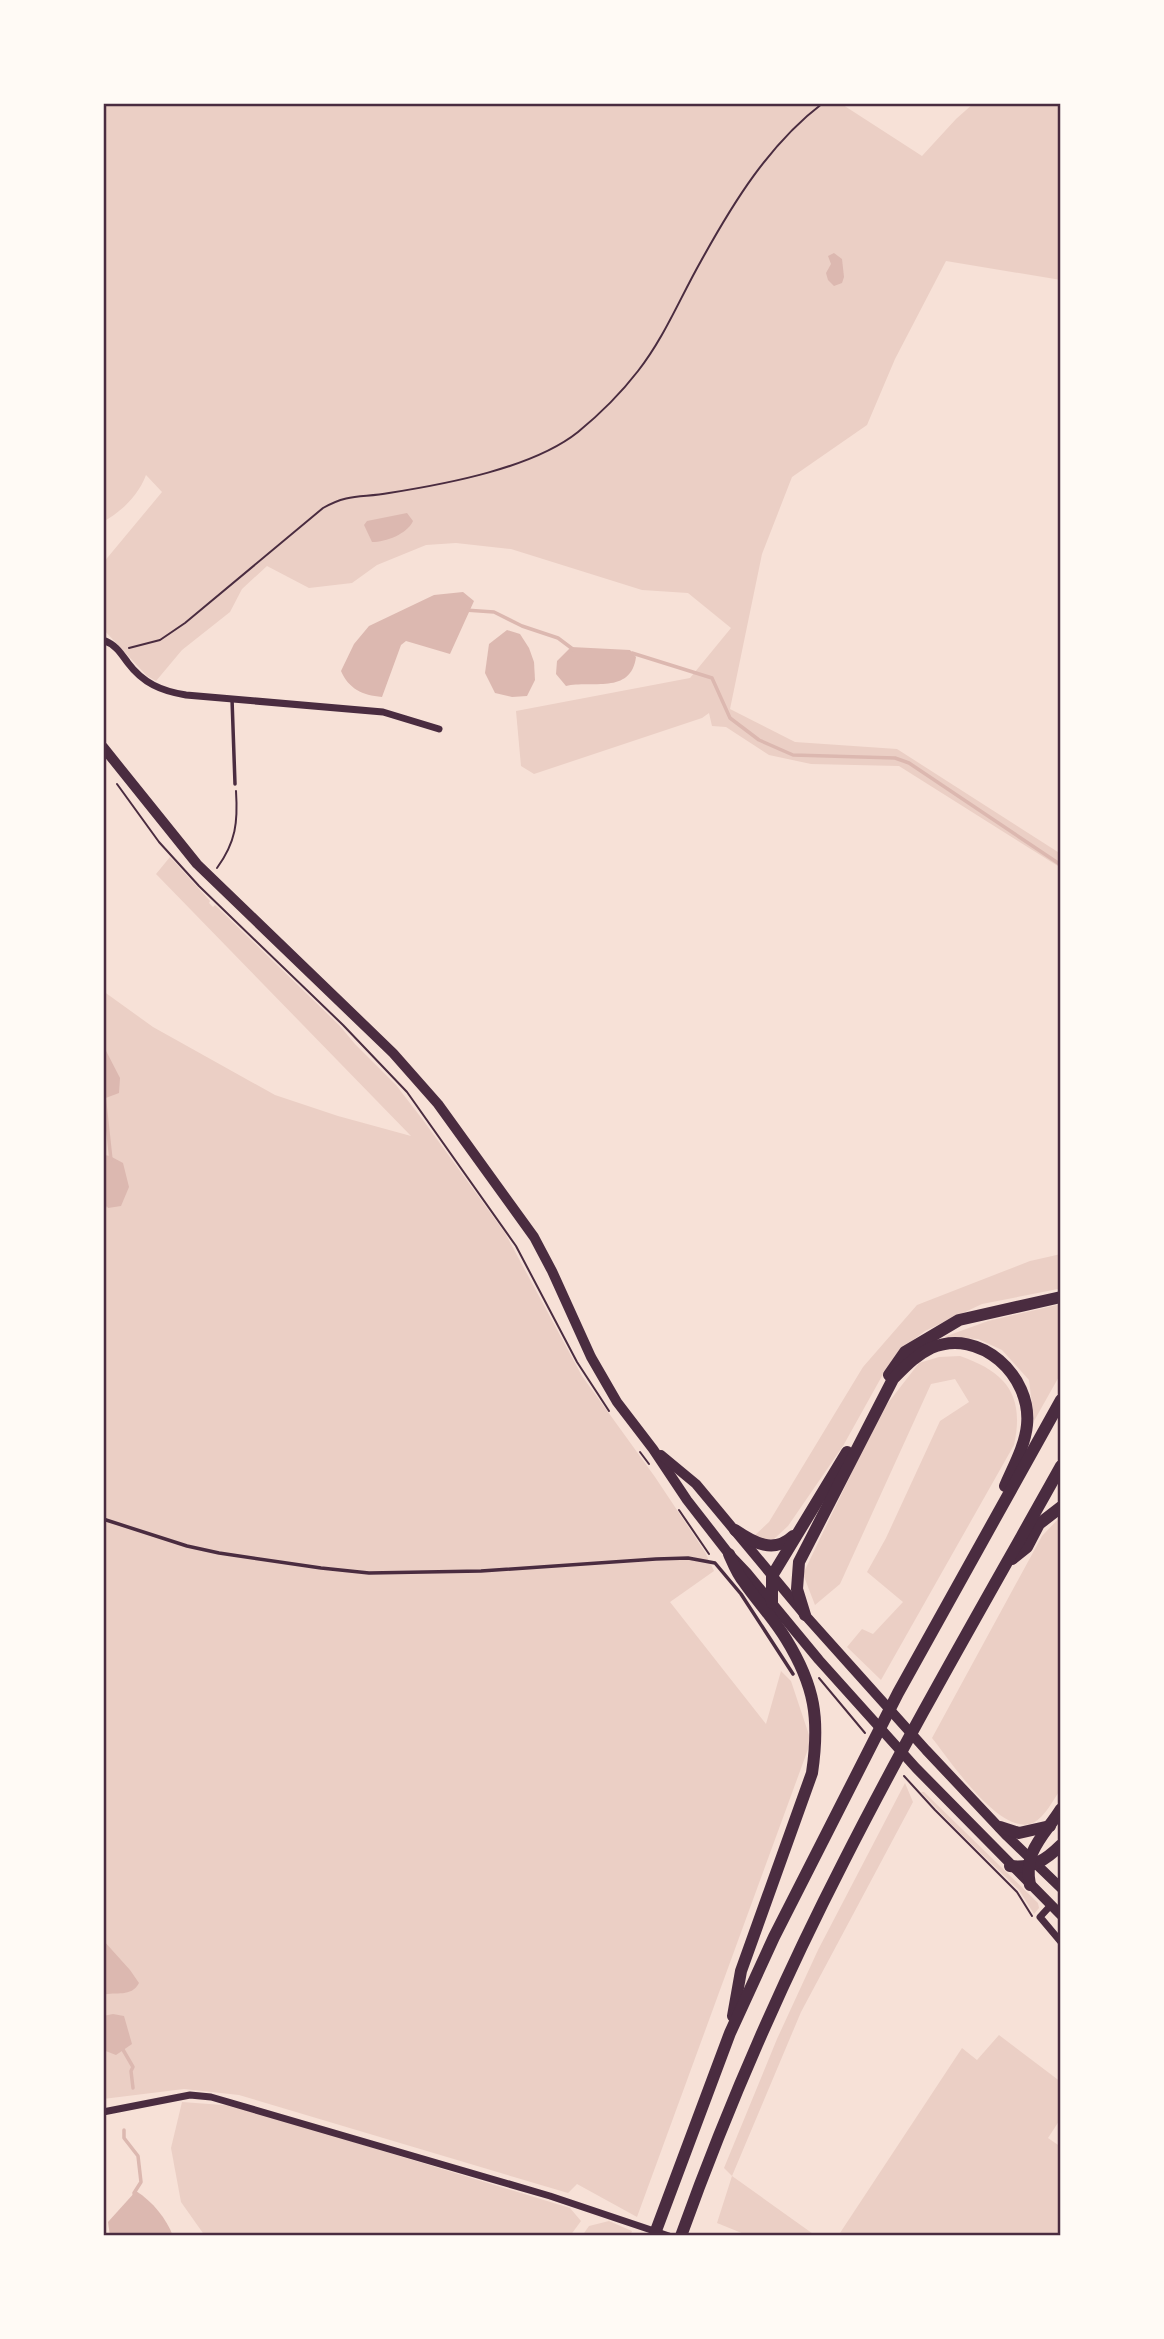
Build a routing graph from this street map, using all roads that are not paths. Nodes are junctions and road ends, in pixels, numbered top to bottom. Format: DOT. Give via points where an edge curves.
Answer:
graph roads {
  1 [pos="103,640"];
  2 [pos="232,699"];
  3 [pos="439,729"];
  4 [pos="103,747"];
  5 [pos="235,784"];
  6 [pos="1061,1297"];
  7 [pos="1061,1400"];
  8 [pos="653,1449"];
  9 [pos="1061,1466"];
  10 [pos="1061,1507"];
  11 [pos="103,1519"];
  12 [pos="735,1530"];
  13 [pos="799,1531"];
  14 [pos="980,1545"];
  15 [pos="729,1553"];
  16 [pos="1006,1564"];
  17 [pos="772,1576"];
  18 [pos="772,1603"];
  19 [pos="805,1615"];
  20 [pos="793,1674"];
  21 [pos="1061,1809"];
  22 [pos="1050,1826"];
  23 [pos="1000,1828"];
  24 [pos="1061,1845"];
  25 [pos="1031,1863"];
  26 [pos="1010,1866"];
  27 [pos="1030,1885"];
  28 [pos="1061,1888"];
  29 [pos="1056,1903"];
  30 [pos="1061,1914"];
  31 [pos="1061,1942"];
  32 [pos="730,2033"];
  33 [pos="103,2112"];
  34 [pos="654,2236"];
  35 [pos="669,2236"];
  36 [pos="681,2236"];
  1 -- 2 [label="street" via="118,648 137,673 161,690"];
  2 -- 3 [label="street" via="383,712"];
  2 -- 5 [label="lane"];
  4 -- 8 [label="main road" via="197,864 393,1053 438,1104 526,1223 605,1384"];
  6 -- 13 [label="highway" via="959,1320 905,1352"];
  7 -- 14 [label="highway"];
  8 -- 12 [label="main road" via="696,1484"];
  8 -- 15 [label="main road"];
  9 -- 16 [label="highway"];
  10 -- 16 [label="highway" via="1039,1524 1027,1548"];
  11 -- 20 [label="lane" via="219,1553 369,1573 467,1572 688,1558 715,1563"];
  12 -- 13 [label="highway" via="768,1546 786,1543"];
  12 -- 17 [label="main road"];
  13 -- 17 [label="highway"];
  14 -- 19 [label="highway" via="1023,1443 1025,1398 1012,1373 992,1354 967,1345 944,1345 911,1360 894,1379 861,1440 799,1562 797,1589"];
  14 -- 32 [label="highway" via="846,1792"];
  15 -- 18 [label="main road"];
  15 -- 32 [label="highway" via="741,1580 786,1638 802,1670 814,1703 817,1741 812,1773 741,1971"];
  16 -- 36 [label="highway" via="838,1872 755,2049"];
  17 -- 18 [label="highway"];
  17 -- 19 [label="main road"];
  18 -- 26 [label="main road" via="863,1711"];
  19 -- 23 [label="main road"];
  21 -- 22 [label="highway"];
  22 -- 23 [label="highway" via="1019,1832"];
  22 -- 25 [label="highway"];
  23 -- 25 [label="main road"];
  24 -- 25 [label="highway"];
  25 -- 26 [label="highway"];
  25 -- 27 [label="highway"];
  25 -- 28 [label="main road"];
  26 -- 27 [label="main road"];
  27 -- 29 [label="main road"];
  29 -- 30 [label="main road"];
  29 -- 31 [label="street" via="1040,1917"];
  32 -- 34 [label="highway"];
  33 -- 35 [label="street" via="190,2095 211,2097 365,2140"];
}
